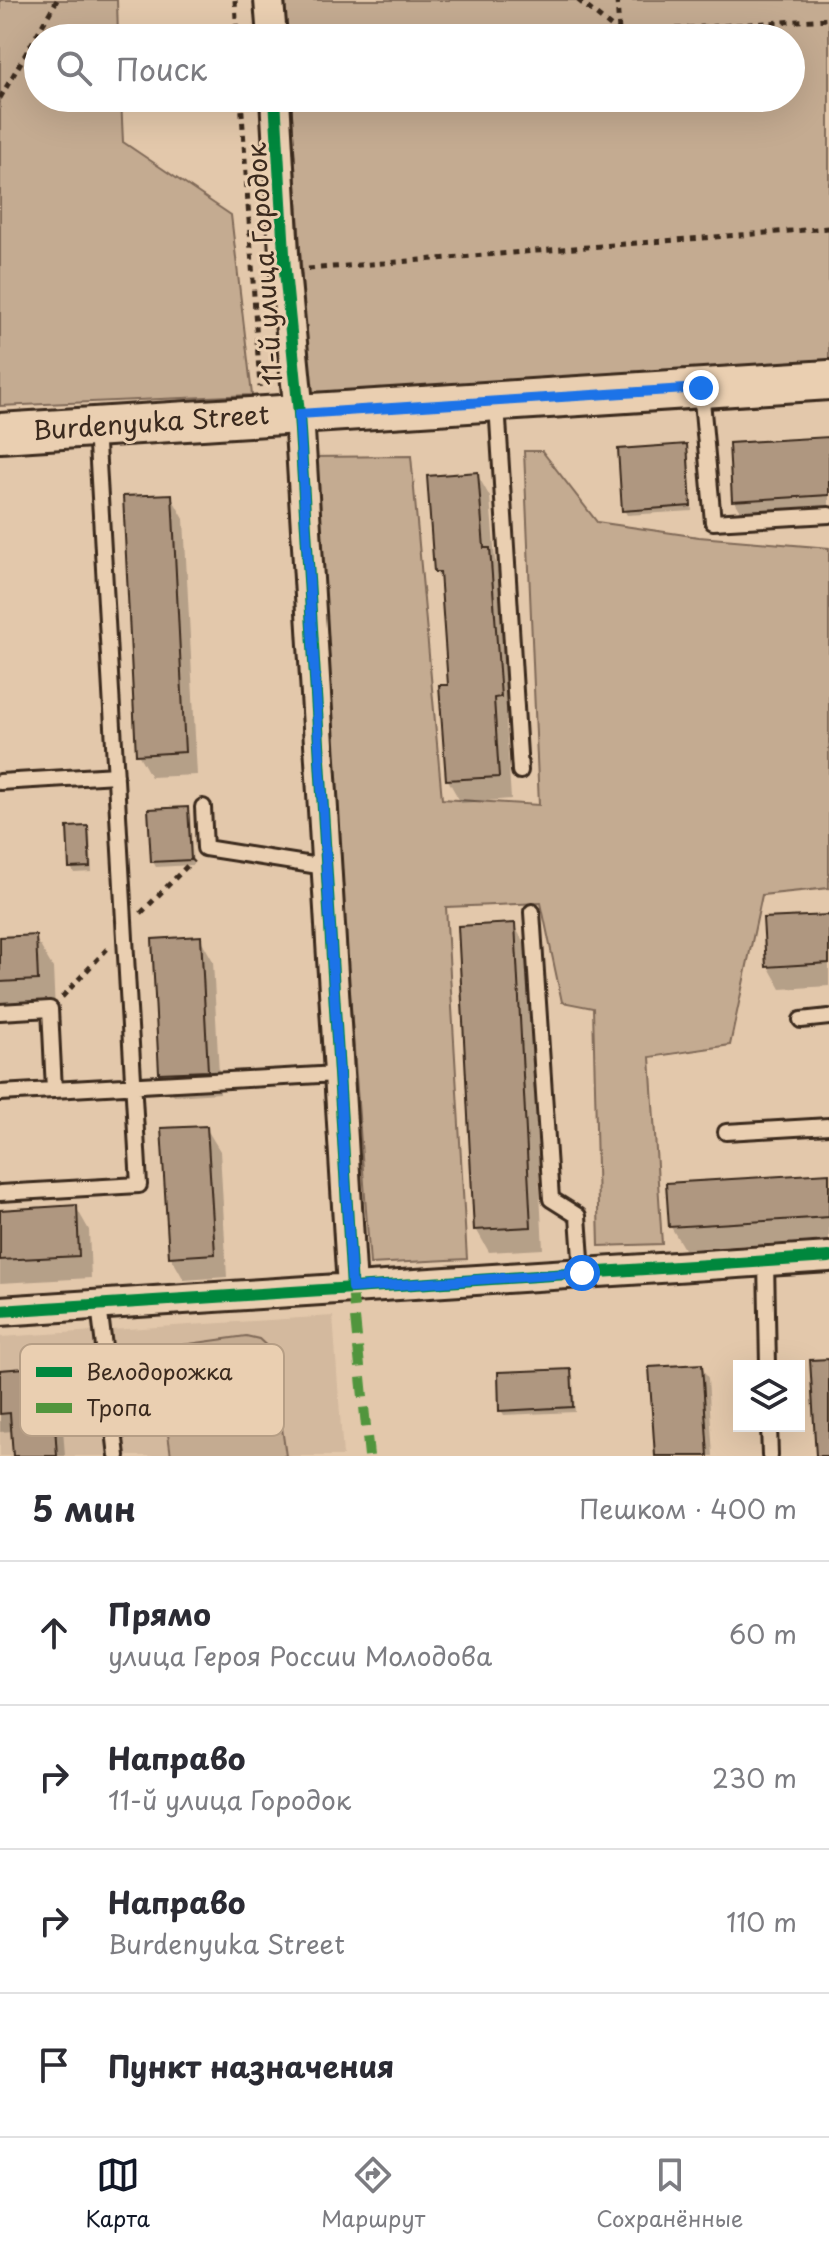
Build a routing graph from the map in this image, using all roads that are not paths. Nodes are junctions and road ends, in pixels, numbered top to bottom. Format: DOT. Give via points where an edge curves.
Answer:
graph roads {
  1 [pos="269,0"];
  2 [pos="271,24"];
  3 [pos="276,112"];
  4 [pos="829,380"];
  5 [pos="701,388"];
  6 [pos="497,401"];
  7 [pos="299,414"];
  8 [pos="96,427"];
  9 [pos="0,433"];
  10 [pos="829,515"];
  11 [pos="520,771"];
  12 [pos="116,775"];
  13 [pos="0,782"];
  14 [pos="203,807"];
  15 [pos="325,867"];
  16 [pos="532,912"];
  17 [pos="0,1012"];
  18 [pos="829,1017"];
  19 [pos="801,1020"];
  20 [pos="337,1074"];
  21 [pos="133,1085"];
  22 [pos="54,1090"];
  23 [pos="0,1093"];
  24 [pos="829,1126"];
  25 [pos="726,1132"];
  26 [pos="0,1193"];
  27 [pos="829,1257"];
  28 [pos="766,1261"];
  29 [pos="582,1273"];
  30 [pos="352,1288"];
  31 [pos="99,1305"];
  32 [pos="0,1311"];
  33 [pos="104,1344"];
  34 [pos="768,1360"];
  35 [pos="769,1432"];
  36 [pos="115,1436"];
  37 [pos="117,1456"];
  38 [pos="770,1456"];
  1 -- 2 [label="street"];
  3 -- 7 [label="street, 11-й улица Городок"];
  4 -- 5 [label="street, Burdenyuka Street"];
  5 -- 6 [label="street, Burdenyuka Street"];
  5 -- 10 [label="lane" via="713,522"];
  6 -- 7 [label="street, Burdenyuka Street"];
  6 -- 11 [label="lane"];
  7 -- 8 [label="street, Burdenyuka Street"];
  7 -- 15 [label="street, 11-й улица Городок"];
  8 -- 9 [label="street, Burdenyuka Street"];
  8 -- 12 [label="lane"];
  12 -- 13 [label="lane"];
  12 -- 21 [label="lane"];
  14 -- 15 [label="lane" via="205,848"];
  15 -- 20 [label="street, 11-й улица Городок"];
  16 -- 29 [label="lane" via="551,1199 578,1216"];
  17 -- 22 [label="lane" via="50,1009"];
  18 -- 19 [label="lane"];
  20 -- 21 [label="lane"];
  20 -- 30 [label="street, 11-й улица Городок"];
  21 -- 22 [label="lane"];
  21 -- 26 [label="lane" via="139,1185"];
  22 -- 23 [label="lane"];
  24 -- 25 [label="lane"];
  27 -- 28 [label="street"];
  28 -- 29 [label="street"];
  28 -- 34 [label="lane"];
  29 -- 30 [label="street"];
  30 -- 31 [label="street"];
  31 -- 32 [label="street"];
  31 -- 33 [label="lane"];
  35 -- 38 [label="lane"];
  36 -- 37 [label="lane"];
}
